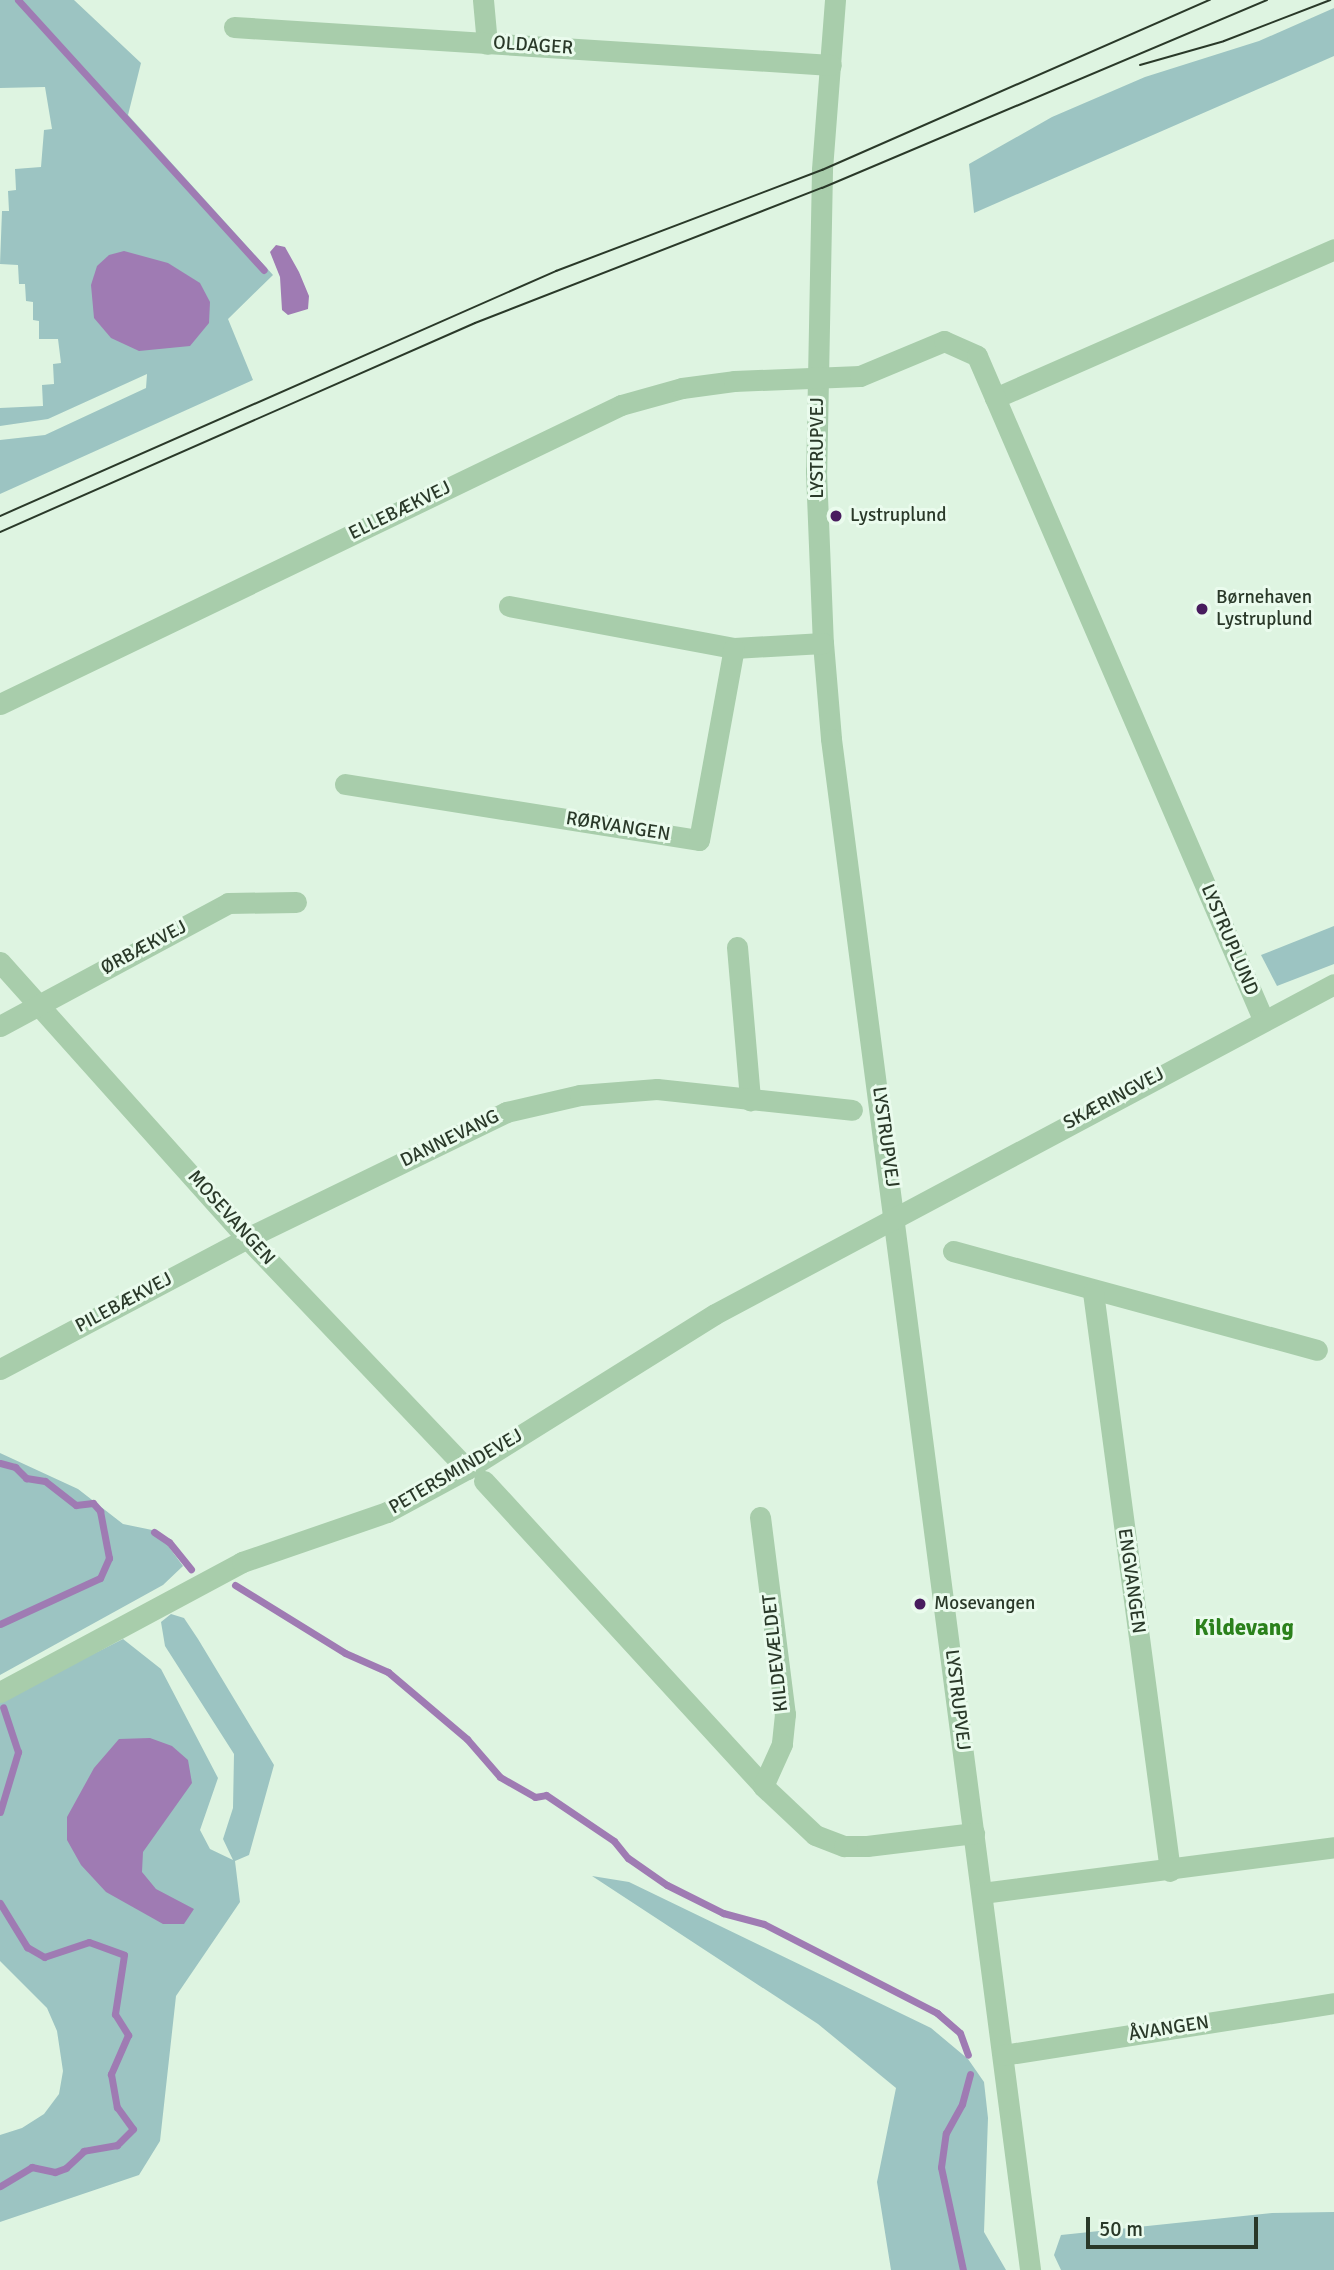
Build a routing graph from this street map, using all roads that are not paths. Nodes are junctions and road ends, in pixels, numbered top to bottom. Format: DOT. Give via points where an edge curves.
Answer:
graph roads {
  1 [pos="483,0"];
  2 [pos="835,0"];
  3 [pos="234,27"];
  4 [pos="487,44"];
  5 [pos="831,65"];
  6 [pos="1334,249"];
  7 [pos="818,381"];
  8 [pos="995,398"];
  9 [pos="509,606"];
  10 [pos="823,643"];
  11 [pos="734,648"];
  12 [pos="0,704"];
  13 [pos="345,784"];
  14 [pos="296,902"];
  15 [pos="737,947"];
  16 [pos="0,962"];
  17 [pos="1334,984"];
  18 [pos="40,1003"];
  19 [pos="1263,1019"];
  20 [pos="0,1026"];
  21 [pos="750,1100"];
  22 [pos="852,1110"];
  23 [pos="895,1216"];
  24 [pos="247,1238"];
  25 [pos="953,1251"];
  26 [pos="1093,1292"];
  27 [pos="1317,1350"];
  28 [pos="0,1369"];
  29 [pos="475,1475"];
  30 [pos="760,1517"];
  31 [pos="0,1692"];
  32 [pos="763,1786"];
  33 [pos="975,1833"];
  34 [pos="1334,1847"];
  35 [pos="1170,1871"];
  36 [pos="982,1893"];
  37 [pos="1334,2003"];
  38 [pos="1003,2055"];
  39 [pos="1030,2270"];
  1 -- 4 [label="street"];
  2 -- 5 [label="street, LYSTRUPVEJ"];
  3 -- 4 [label="street, OLDAGER"];
  4 -- 5 [label="street, OLDAGER"];
  5 -- 7 [label="street, LYSTRUPVEJ" via="822,170"];
  6 -- 8 [label="street"];
  7 -- 8 [label="street, LYSTRUPLUND" via="860,376 944,341 977,356"];
  7 -- 10 [label="street, LYSTRUPVEJ" via="816,471"];
  7 -- 12 [label="street, ELLEBÆKVEJ" via="734,381 682,388 621,405"];
  8 -- 19 [label="street, LYSTRUPLUND"];
  9 -- 11 [label="street"];
  10 -- 11 [label="street"];
  10 -- 23 [label="street, LYSTRUPVEJ" via="831,739"];
  11 -- 13 [label="street, RØRVANGEN" via="699,840"];
  14 -- 18 [label="street, ØRBÆKVEJ" via="228,903"];
  15 -- 21 [label="street"];
  16 -- 18 [label="street, MOSEVANGEN"];
  17 -- 19 [label="street, SKÆRINGVEJ"];
  18 -- 20 [label="street, ØRBÆKVEJ"];
  18 -- 24 [label="street, MOSEVANGEN"];
  19 -- 23 [label="street, SKÆRINGVEJ"];
  21 -- 22 [label="street, DANNEVANG"];
  21 -- 24 [label="street, DANNEVANG" via="657,1089 580,1095 506,1112"];
  23 -- 29 [label="street, PETERSMINDEVEJ" via="715,1314"];
  23 -- 33 [label="street, LYSTRUPVEJ"];
  24 -- 28 [label="street, PILEBÆKVEJ"];
  24 -- 29 [label="street, MOSEVANGEN"];
  25 -- 26 [label="street"];
  26 -- 27 [label="street"];
  26 -- 35 [label="street, ENGVANGEN"];
  29 -- 31 [label="street, PETERSMINDEVEJ" via="387,1512 242,1562"];
  29 -- 32 [label="street, MOSEVANGEN"];
  30 -- 32 [label="street, KILDEVÆLDET" via="785,1714 782,1744"];
  32 -- 33 [label="street, MOSEVANGEN" via="815,1835 844,1846"];
  33 -- 36 [label="street, LYSTRUPVEJ"];
  34 -- 35 [label="street"];
  35 -- 36 [label="street"];
  36 -- 38 [label="street, LYSTRUPVEJ"];
  37 -- 38 [label="street, ÅVANGEN"];
  38 -- 39 [label="street, LYSTRUPVEJ"];
}
